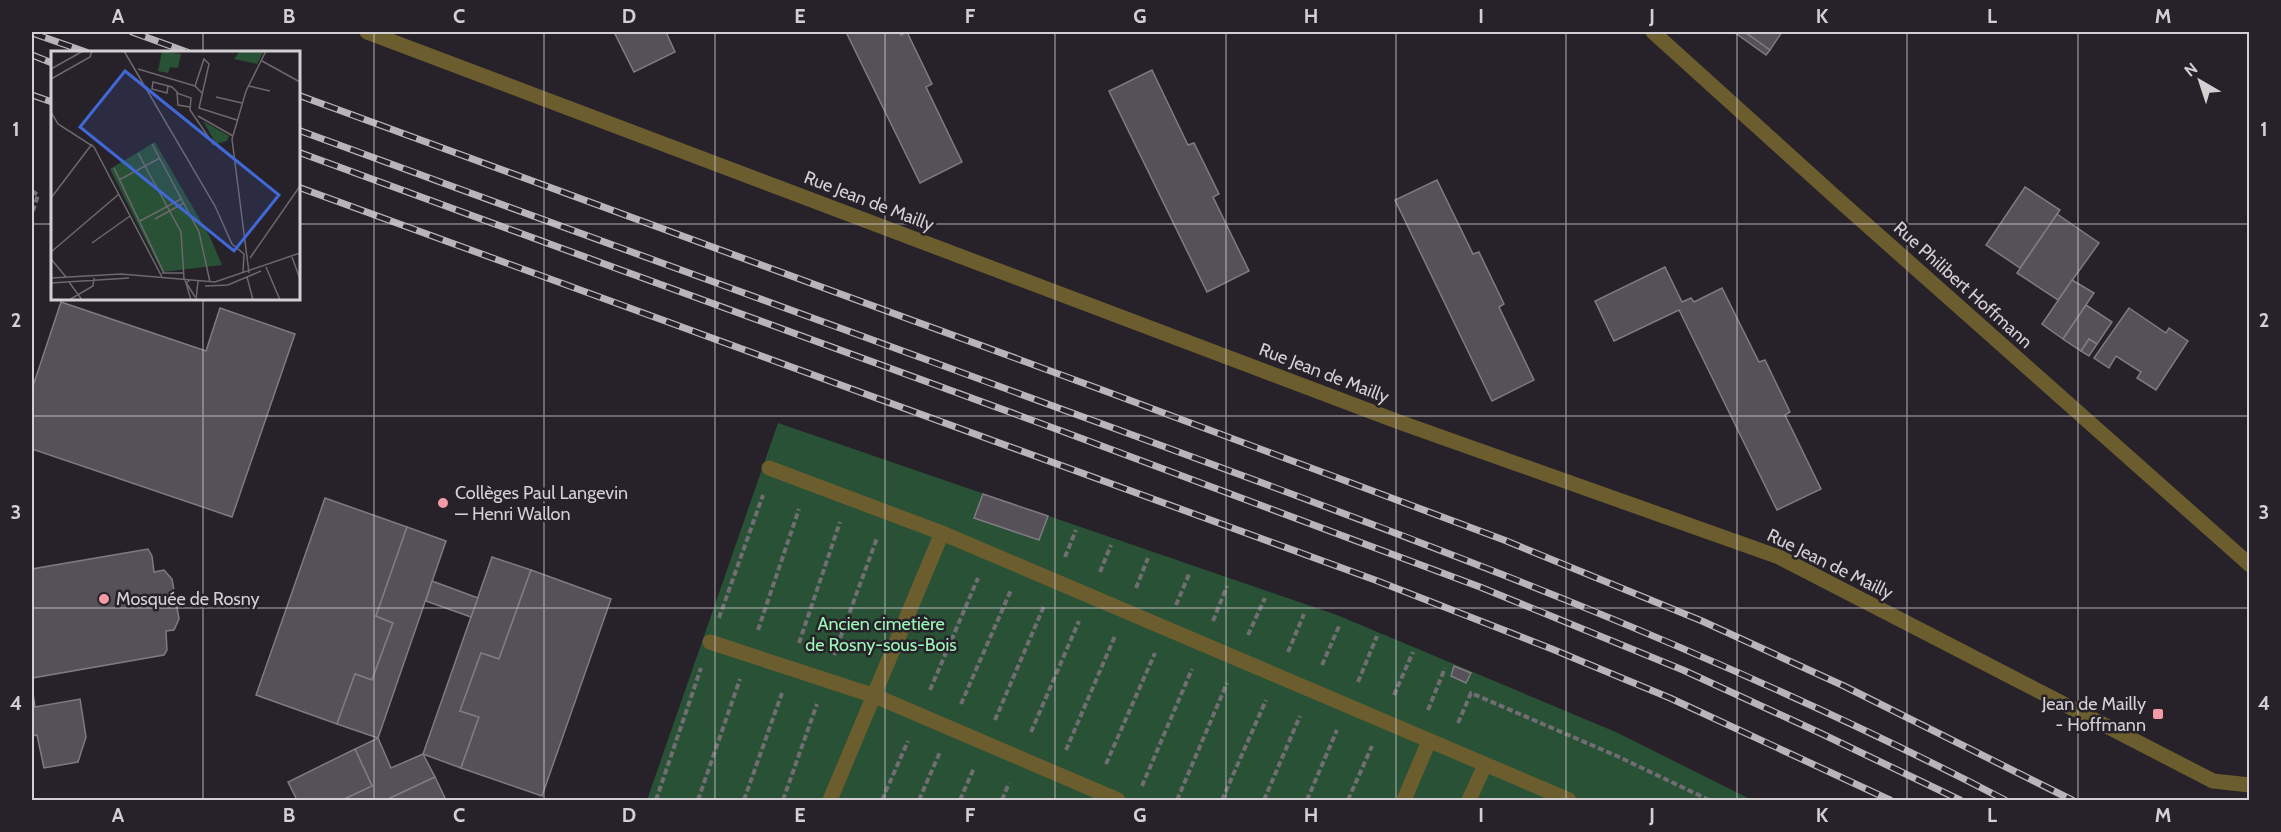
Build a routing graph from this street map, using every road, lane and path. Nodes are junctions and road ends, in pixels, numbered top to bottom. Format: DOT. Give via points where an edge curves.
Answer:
graph roads {
  1 [pos="367,32"];
  2 [pos="1653,32"];
  3 [pos="32,191"];
  4 [pos="32,214"];
  5 [pos="769,468"];
  6 [pos="773,495"];
  7 [pos="1076,530"];
  8 [pos="942,533"];
  9 [pos="1111,545"];
  10 [pos="988,553"];
  11 [pos="1148,558"];
  12 [pos="2250,565"];
  13 [pos="1021,567"];
  14 [pos="1190,573"];
  15 [pos="1055,582"];
  16 [pos="1227,586"];
  17 [pos="1090,597"];
  18 [pos="1265,598"];
  19 [pos="1126,612"];
  20 [pos="1304,614"];
  21 [pos="1165,628"];
  22 [pos="710,642"];
  23 [pos="1203,645"];
  24 [pos="1238,659"];
  25 [pos="1445,668"];
  26 [pos="1277,676"];
  27 [pos="875,696"];
  28 [pos="919,715"];
  29 [pos="951,728"];
  30 [pos="1423,738"];
  31 [pos="985,743"];
  32 [pos="1447,748"];
  33 [pos="1020,758"];
  34 [pos="1485,765"];
  35 [pos="1056,774"];
  36 [pos="2250,785"];
  37 [pos="1140,790"];
  38 [pos="1095,791"];
  39 [pos="656,801"];
  40 [pos="830,801"];
  41 [pos="882,801"];
  42 [pos="919,801"];
  43 [pos="960,801"];
  44 [pos="1002,801"];
  45 [pos="1118,801"];
  46 [pos="1177,801"];
  47 [pos="1222,801"];
  48 [pos="1404,801"];
  49 [pos="1470,801"];
  50 [pos="1569,801"];
  51 [pos="1709,801"];
  1 -- 36 [label="street, Rue Jean de Mailly" via="1399,422 1779,557 2213,781"];
  2 -- 12 [label="street, Rue Philibert Hoffmann"];
  3 -- 4 [label="path" via="38,195"];
  5 -- 8 [label="street"];
  6 -- 22 [label="path" via="764,492"];
  7 -- 15 [label="path"];
  8 -- 10 [label="street"];
  8 -- 27 [label="street"];
  9 -- 17 [label="path"];
  10 -- 13 [label="street"];
  10 -- 28 [label="path"];
  11 -- 19 [label="path"];
  13 -- 15 [label="street"];
  13 -- 29 [label="path"];
  14 -- 21 [label="path"];
  15 -- 17 [label="street"];
  15 -- 31 [label="path"];
  16 -- 23 [label="path"];
  17 -- 19 [label="street"];
  17 -- 33 [label="path"];
  18 -- 24 [label="path"];
  19 -- 21 [label="street"];
  19 -- 35 [label="path"];
  20 -- 26 [label="path"];
  21 -- 23 [label="street"];
  21 -- 38 [label="path"];
  22 -- 27 [label="street"];
  22 -- 39 [label="path"];
  23 -- 24 [label="street"];
  23 -- 37 [label="path"];
  24 -- 26 [label="street"];
  24 -- 46 [label="path"];
  25 -- 30 [label="path"];
  26 -- 30 [label="street"];
  26 -- 47 [label="path"];
  27 -- 28 [label="street"];
  27 -- 40 [label="street"];
  28 -- 29 [label="street"];
  28 -- 41 [label="path"];
  29 -- 31 [label="street"];
  29 -- 42 [label="path"];
  30 -- 32 [label="street"];
  30 -- 48 [label="street"];
  31 -- 33 [label="street"];
  31 -- 43 [label="path"];
  32 -- 34 [label="street"];
  32 -- 51 [label="path" via="1471,693"];
  33 -- 35 [label="street"];
  33 -- 44 [label="path"];
  34 -- 49 [label="street"];
  34 -- 50 [label="street"];
  35 -- 38 [label="street"];
  38 -- 45 [label="street"];
}
